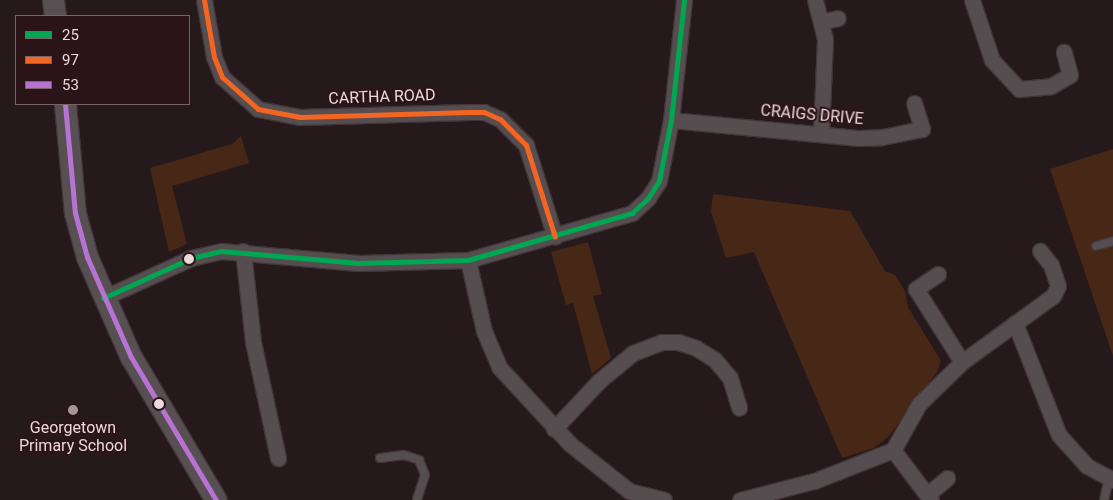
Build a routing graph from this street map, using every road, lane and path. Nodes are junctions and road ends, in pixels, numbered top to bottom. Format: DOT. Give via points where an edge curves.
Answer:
graph roads {
  1 [pos="53,0"];
  2 [pos="204,0"];
  3 [pos="684,0"];
  4 [pos="815,0"];
  5 [pos="972,0"];
  6 [pos="55,15"];
  7 [pos="838,18"];
  8 [pos="821,22"];
  9 [pos="1064,52"];
  10 [pos="914,103"];
  11 [pos="65,105"];
  12 [pos="671,120"];
  13 [pos="821,133"];
  14 [pos="555,237"];
  15 [pos="1113,241"];
  16 [pos="1096,246"];
  17 [pos="243,251"];
  18 [pos="1040,251"];
  19 [pos="468,260"];
  20 [pos="938,274"];
  21 [pos="103,298"];
  22 [pos="1015,323"];
  23 [pos="962,362"];
  24 [pos="739,408"];
  25 [pos="554,429"];
  26 [pos="893,450"];
  27 [pos="278,458"];
  28 [pos="380,458"];
  29 [pos="947,478"];
  30 [pos="1111,479"];
  31 [pos="930,497"];
  32 [pos="216,500"];
  33 [pos="417,500"];
  34 [pos="664,500"];
  35 [pos="740,500"];
  36 [pos="1104,500"];
  1 -- 6 [label="street"];
  2 -- 14 [label="street, CARTHA ROAD" via="214,57 222,77 258,108 300,117 484,112 500,119 526,145"];
  3 -- 12 [label="street"];
  4 -- 8 [label="street"];
  5 -- 9 [label="street" via="992,60 1019,89 1052,86 1070,75"];
  7 -- 8 [label="street"];
  8 -- 13 [label="street" via="825,39"];
  10 -- 13 [label="street, CRAIGS DRIVE" via="922,129 858,138"];
  11 -- 21 [label="street" via="75,213"];
  12 -- 13 [label="street, CRAIGS DRIVE"];
  12 -- 14 [label="street" via="658,181 648,198 632,213"];
  14 -- 19 [label="street"];
  15 -- 16 [label="lane"];
  17 -- 19 [label="street" via="358,263"];
  17 -- 21 [label="street" via="221,251 191,258"];
  17 -- 27 [label="street" via="253,342"];
  18 -- 22 [label="street" via="1051,265 1058,286 1054,296"];
  19 -- 25 [label="street" via="484,331 499,367"];
  20 -- 23 [label="street" via="916,289"];
  21 -- 32 [label="street" via="131,357"];
  22 -- 23 [label="street"];
  22 -- 30 [label="street" via="1059,435 1087,466"];
  23 -- 26 [label="street" via="919,404"];
  24 -- 25 [label="street" via="730,378 716,360 687,345 661,342 632,353 599,381"];
  25 -- 34 [label="street" via="629,491"];
  26 -- 31 [label="street"];
  26 -- 35 [label="street" via="814,481"];
  28 -- 33 [label="lane" via="404,454 419,460 424,475"];
  29 -- 31 [label="street"];
  30 -- 36 [label="lane"];
}
